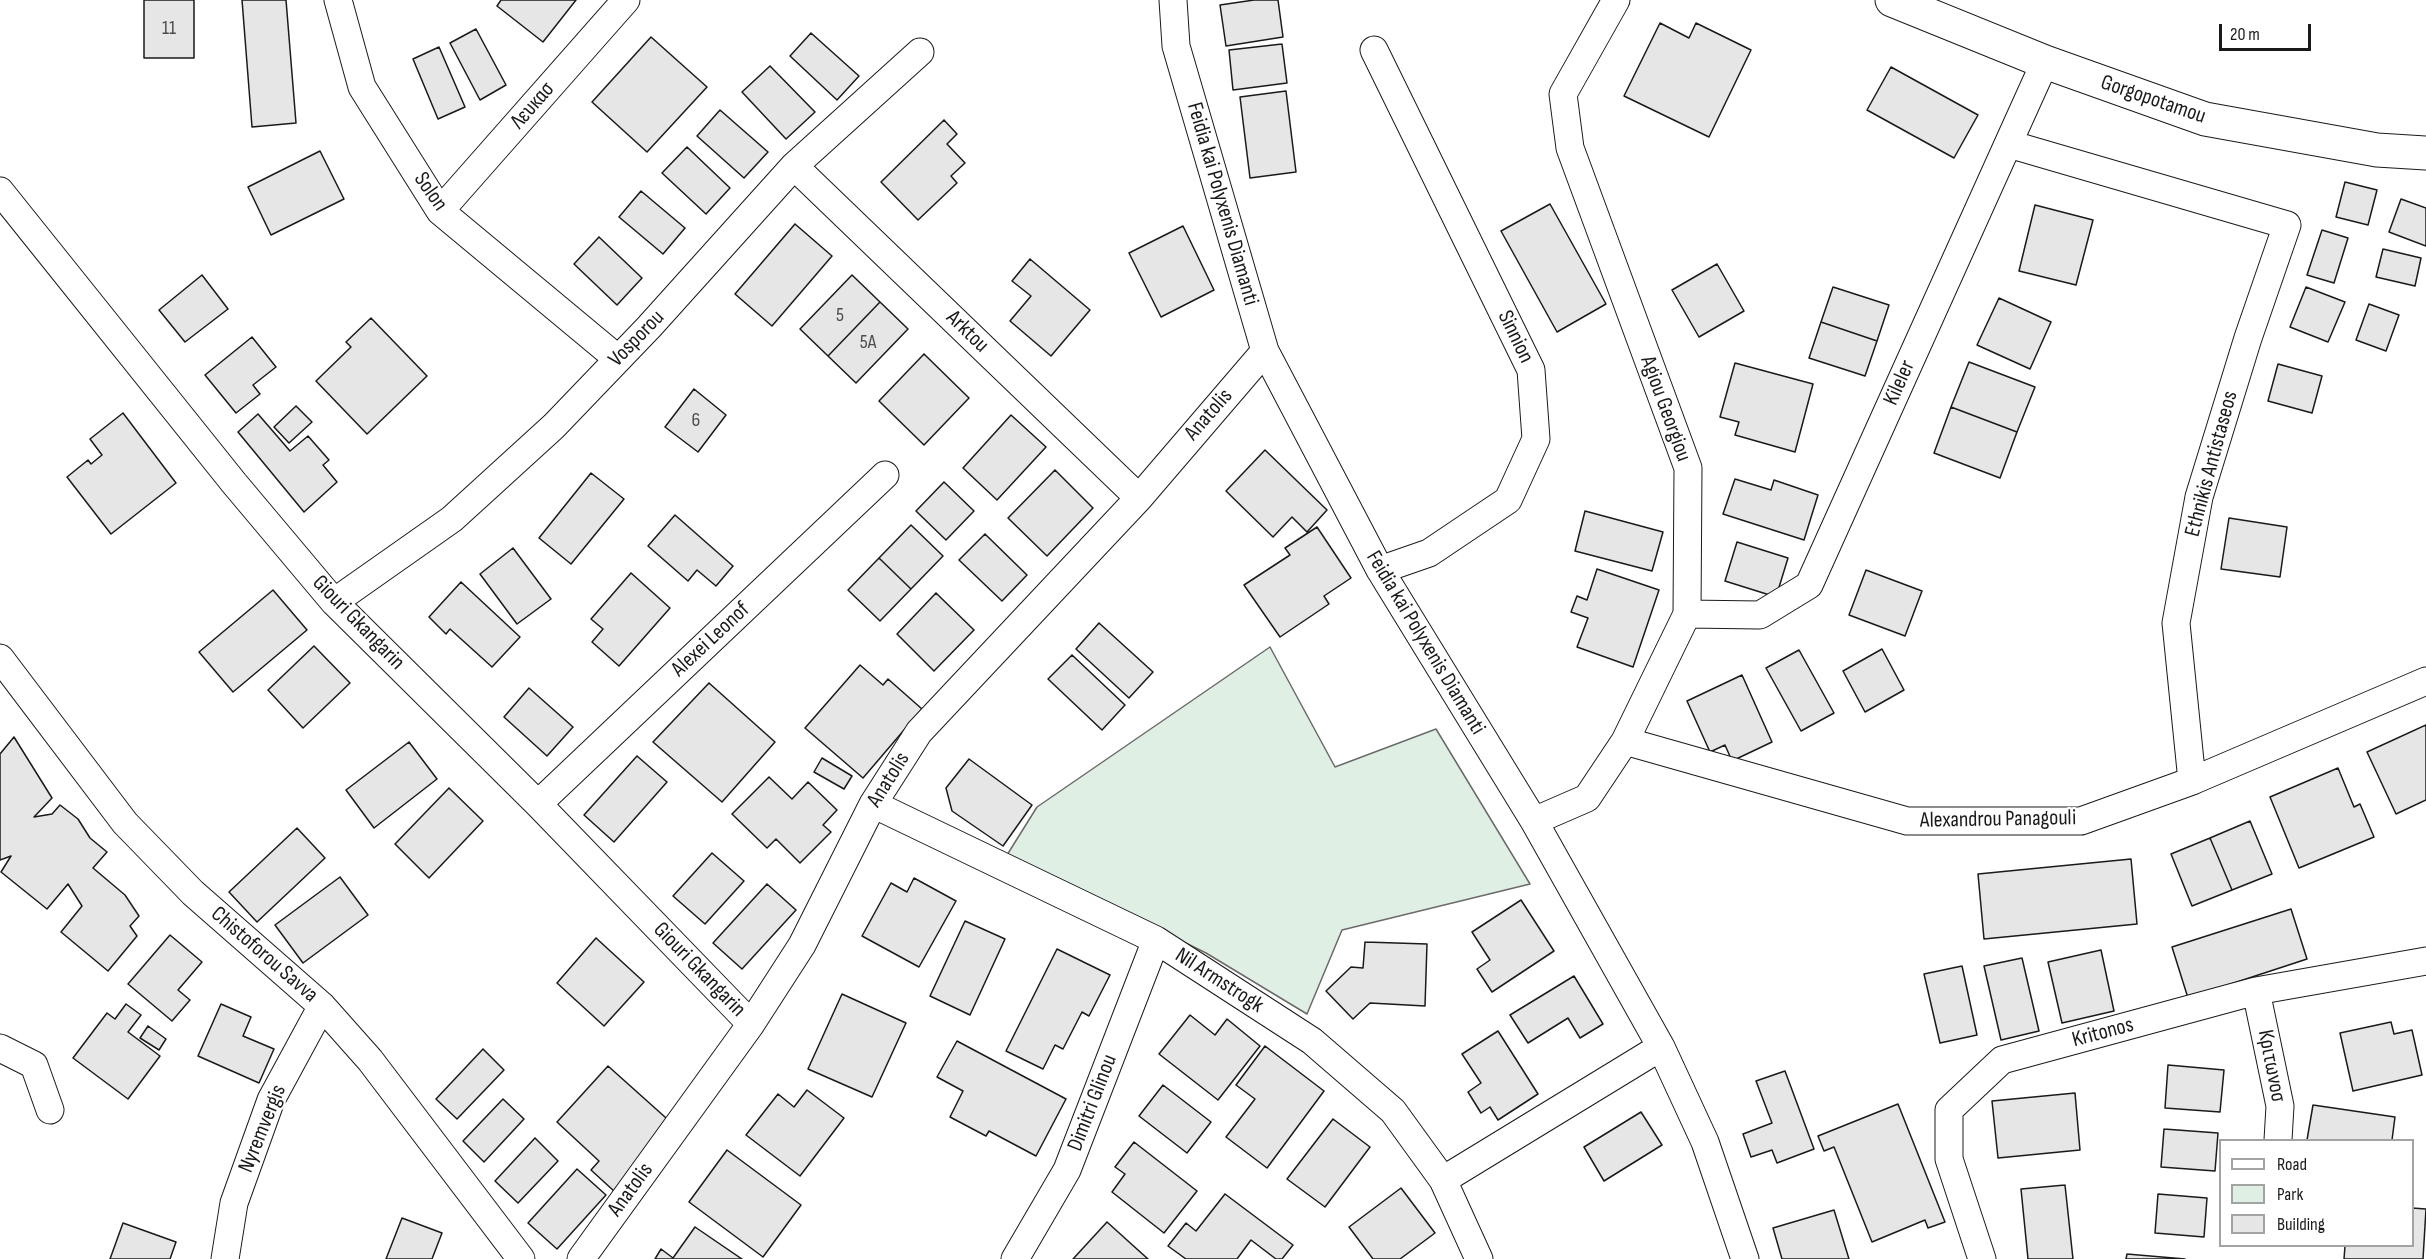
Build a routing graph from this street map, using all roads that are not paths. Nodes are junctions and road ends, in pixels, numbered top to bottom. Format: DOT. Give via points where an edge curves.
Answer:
graph roads {
  1 [pos="338,0"];
  2 [pos="626,0"];
  3 [pos="1173,0"];
  4 [pos="1616,0"];
  5 [pos="1892,0"];
  6 [pos="1928,7"];
  7 [pos="1374,50"];
  8 [pos="920,52"];
  9 [pos="2045,62"];
  10 [pos="2009,144"];
  11 [pos="2426,153"];
  12 [pos="794,166"];
  13 [pos="6,210"];
  14 [pos="440,211"];
  15 [pos="1265,351"];
  16 [pos="618,359"];
  17 [pos="885,475"];
  18 [pos="1139,498"];
  19 [pos="1380,570"];
  20 [pos="334,602"];
  21 [pos="1687,614"];
  22 [pos="0,658"];
  23 [pos="2426,681"];
  24 [pos="1625,741"];
  25 [pos="2192,781"];
  26 [pos="538,804"];
  27 [pos="873,804"];
  28 [pos="1534,821"];
  29 [pos="1156,940"];
  30 [pos="2426,961"];
  31 [pos="2256,991"];
  32 [pos="322,1006"];
  33 [pos="751,1024"];
  34 [pos="1660,1047"];
  35 [pos="0,1048"];
  36 [pos="50,1110"];
  37 [pos="2278,1139"];
  38 [pos="1443,1180"];
  39 [pos="225,1259"];
  40 [pos="520,1259"];
  41 [pos="581,1259"];
  42 [pos="1015,1259"];
  43 [pos="1479,1259"];
  44 [pos="1745,1259"];
  45 [pos="1983,1259"];
  1 -- 14 [label="street, Solon" via="362,87"];
  2 -- 14 [label="street, Λευκασ"];
  3 -- 15 [label="street, Feidia kai Polyxenis Diamanti" via="1176,46"];
  4 -- 21 [label="street, Agiou Georgiou" via="1563,94 1570,148 1688,468"];
  5 -- 6 [label="street, Gorgopotamou"];
  6 -- 9 [label="street, Gorgopotamou"];
  7 -- 19 [label="street, Sinnion" via="1532,370 1536,439 1508,500 1429,553"];
  8 -- 12 [label="street, Vosporou"];
  9 -- 10 [label="street, Kileler"];
  9 -- 11 [label="street, Gorgopotamou" via="2205,119 2377,150"];
  10 -- 21 [label="street, Kileler" via="1809,585 1760,615"];
  10 -- 25 [label="street, Ethnikis Antistaseos" via="2287,225 2199,497 2176,623"];
  12 -- 16 [label="street, Vosporou"];
  12 -- 18 [label="street, Arktou"];
  13 -- 20 [label="street, Giouri Gkangarin"];
  14 -- 16 [label="street, Solon"];
  15 -- 18 [label="street, Anatolis"];
  15 -- 19 [label="street, Feidia kai Polyxenis Diamanti"];
  16 -- 20 [label="street, Vosporou" via="554,426 452,519"];
  17 -- 26 [label="street, Alexei Leonof"];
  18 -- 27 [label="street, Anatolis" via="919,732"];
  19 -- 28 [label="street, Feidia kai Polyxenis Diamanti"];
  20 -- 26 [label="street, Giouri Gkangarin"];
  21 -- 24 [label="street, Agiou Georgiou"];
  22 -- 32 [label="street, Chistoforou Savva" via="125,823 193,893"];
  23 -- 25 [label="street, Alexandrou Panagouli"];
  24 -- 25 [label="street, Alexandrou Panagouli" via="1907,821 2081,821"];
  24 -- 28 [label="street, Agiou Georgiou" via="1587,798"];
  26 -- 33 [label="street, Giouri Gkangarin"];
  27 -- 29 [label="street, Nil Armstrogk"];
  27 -- 33 [label="street, Anatolis" via="802,945"];
  28 -- 34 [label="street, Feidia kai Polyxenis Diamanti"];
  29 -- 38 [label="street, Nil Armstrogk" via="1312,1041 1392,1111"];
  29 -- 42 [label="street, Dimitri Glinou" via="1067,1170"];
  30 -- 31 [label="street, Kritonos"];
  31 -- 37 [label="street, Κριτωνοσ" via="2280,1106"];
  31 -- 45 [label="street, Kritonos" via="2002,1060 1949,1110 1949,1159"];
  32 -- 39 [label="street, Nyremvergis" via="271,1100 234,1203"];
  32 -- 40 [label="street, Chistoforou Savva" via="370,1060"];
  33 -- 41 [label="street, Anatolis"];
  34 -- 38 [label="street"];
  34 -- 44 [label="street, Feidia kai Polyxenis Diamanti" via="1705,1142"];
  35 -- 36 [label="street" via="34,1065"];
  38 -- 43 [label="street, Nil Armstrogk"];
}
